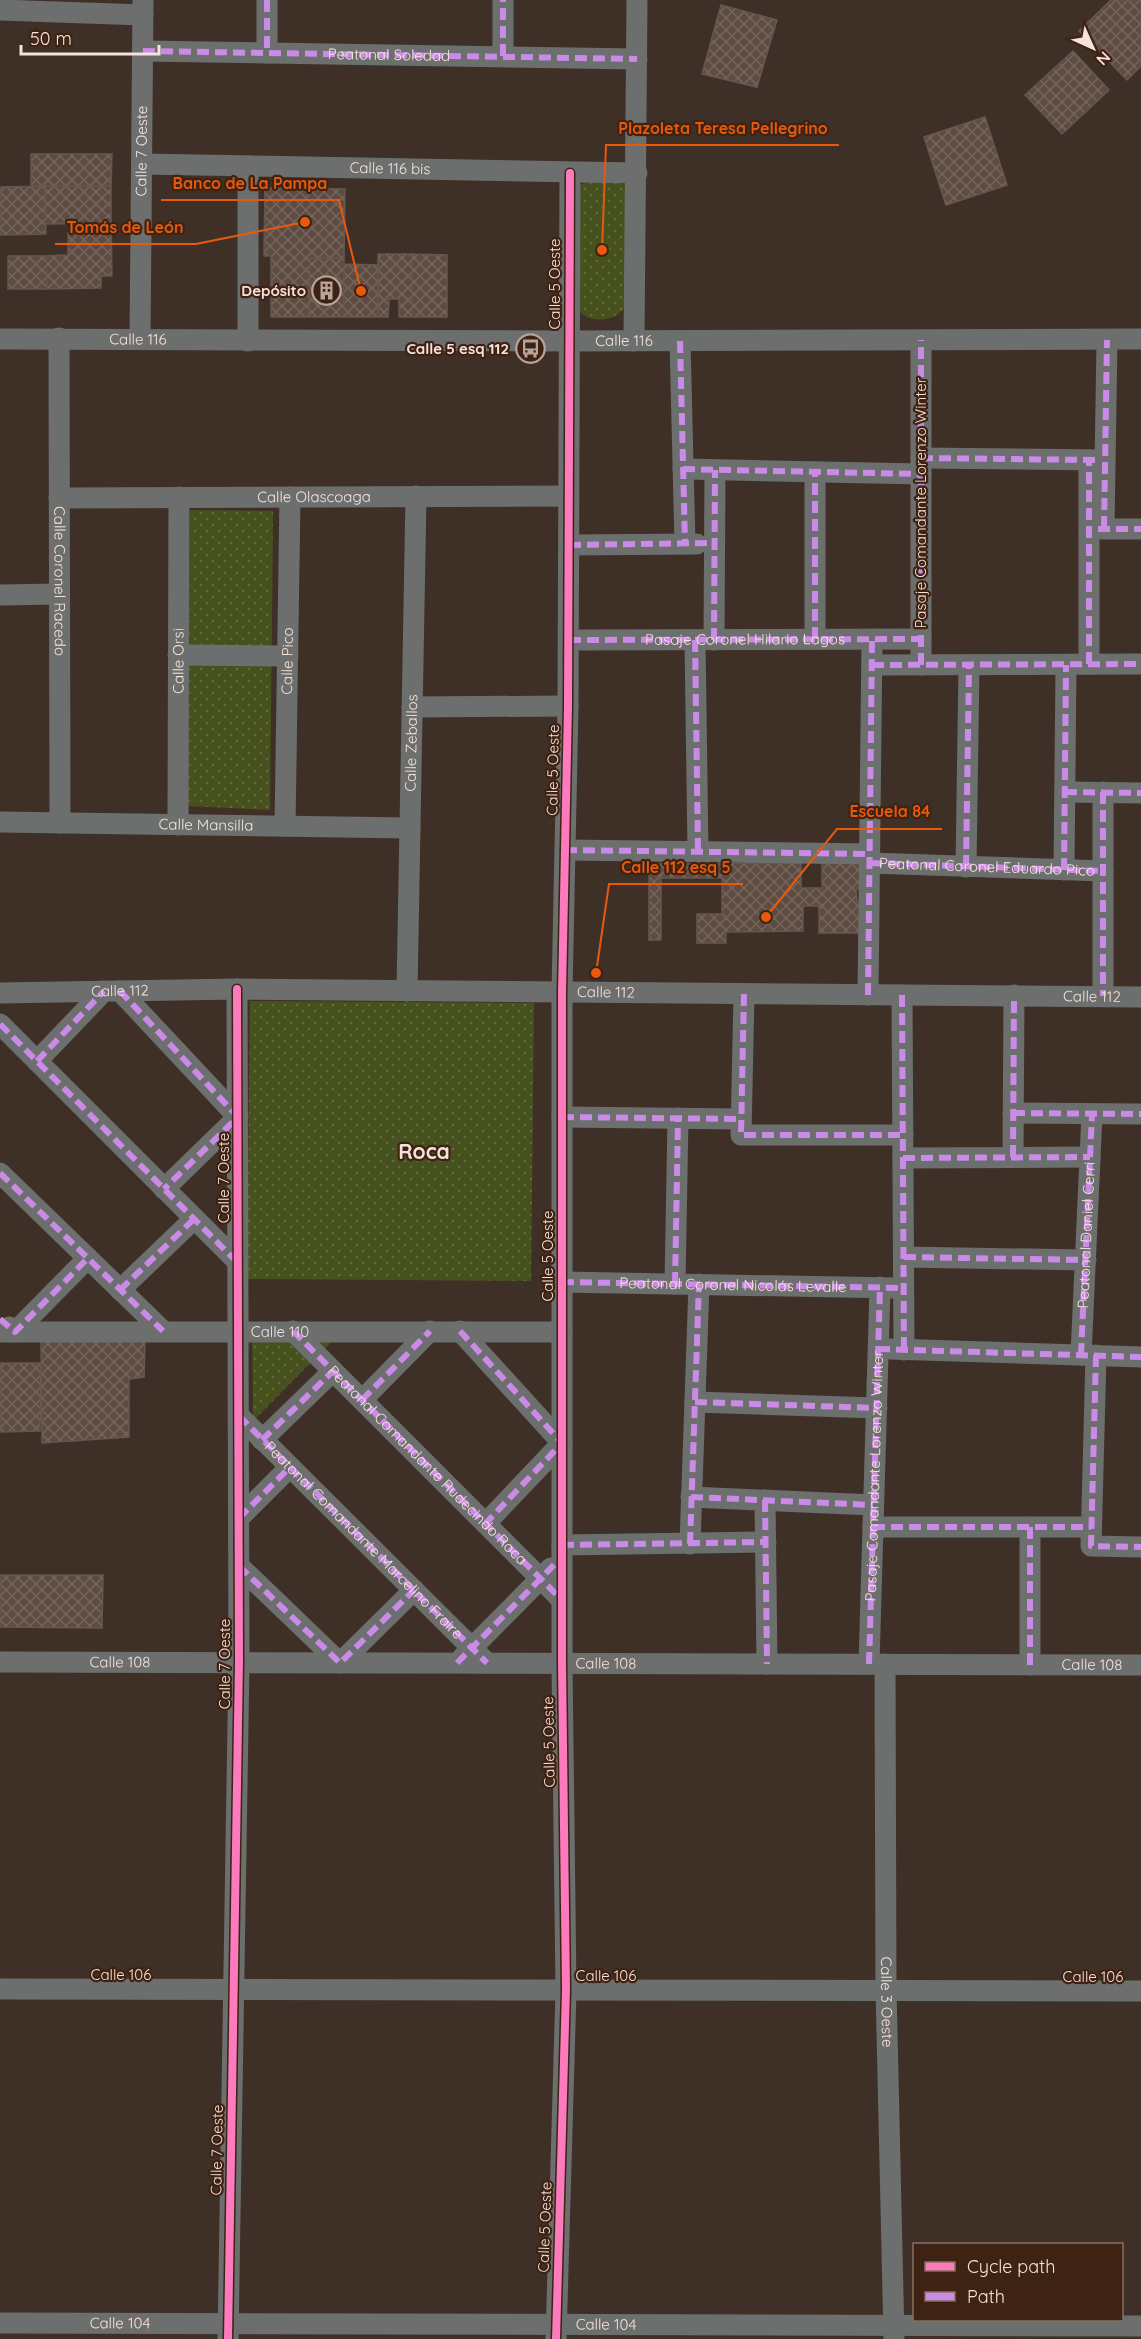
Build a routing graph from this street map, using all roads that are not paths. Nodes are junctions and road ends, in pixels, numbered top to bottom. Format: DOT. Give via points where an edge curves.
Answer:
graph roads {
  1 [pos="267,0"];
  2 [pos="503,0"];
  3 [pos="637,0"];
  4 [pos="143,7"];
  5 [pos="0,10"];
  6 [pos="142,51"];
  7 [pos="267,52"];
  8 [pos="503,56"];
  9 [pos="637,59"];
  10 [pos="142,164"];
  11 [pos="249,166"];
  12 [pos="570,173"];
  13 [pos="637,173"];
  14 [pos="59,338"];
  15 [pos="0,339"];
  16 [pos="140,339"];
  17 [pos="1141,339"];
  18 [pos="921,340"];
  19 [pos="1107,340"];
  20 [pos="248,341"];
  21 [pos="568,341"];
  22 [pos="634,341"];
  23 [pos="680,341"];
  24 [pos="1097,460"];
  25 [pos="921,466"];
  26 [pos="682,469"];
  27 [pos="715,470"];
  28 [pos="816,472"];
  29 [pos="416,496"];
  30 [pos="569,496"];
  31 [pos="179,497"];
  32 [pos="290,497"];
  33 [pos="59,498"];
  34 [pos="1096,529"];
  35 [pos="1141,529"];
  36 [pos="715,543"];
  37 [pos="685,544"];
  38 [pos="569,546"];
  39 [pos="59,594"];
  40 [pos="0,595"];
  41 [pos="815,639"];
  42 [pos="872,639"];
  43 [pos="921,639"];
  44 [pos="568,640"];
  45 [pos="705,640"];
  46 [pos="178,655"];
  47 [pos="288,656"];
  48 [pos="1089,664"];
  49 [pos="1141,664"];
  50 [pos="872,665"];
  51 [pos="921,665"];
  52 [pos="969,665"];
  53 [pos="1066,665"];
  54 [pos="568,706"];
  55 [pos="412,707"];
  56 [pos="1065,792"];
  57 [pos="1103,792"];
  58 [pos="1141,793"];
  59 [pos="0,822"];
  60 [pos="60,823"];
  61 [pos="178,825"];
  62 [pos="285,826"];
  63 [pos="410,828"];
  64 [pos="565,850"];
  65 [pos="698,852"];
  66 [pos="870,859"];
  67 [pos="966,867"];
  68 [pos="1064,870"];
  69 [pos="1103,871"];
  70 [pos="237,989"];
  71 [pos="112,991"];
  72 [pos="407,991"];
  73 [pos="562,992"];
  74 [pos="0,993"];
  75 [pos="744,994"];
  76 [pos="868,995"];
  77 [pos="903,995"];
  78 [pos="1014,995"];
  79 [pos="1103,996"];
  80 [pos="1141,997"];
  81 [pos="0,1024"];
  82 [pos="37,1061"];
  83 [pos="1013,1113"];
  84 [pos="1092,1114"];
  85 [pos="1141,1114"];
  86 [pos="238,1117"];
  87 [pos="562,1117"];
  88 [pos="678,1118"];
  89 [pos="741,1127"];
  90 [pos="903,1135"];
  91 [pos="1013,1157"];
  92 [pos="1090,1157"];
  93 [pos="903,1158"];
  94 [pos="0,1173"];
  95 [pos="164,1189"];
  96 [pos="194,1219"];
  97 [pos="904,1257"];
  98 [pos="88,1258"];
  99 [pos="1086,1260"];
  100 [pos="238,1262"];
  101 [pos="562,1282"];
  102 [pos="675,1284"];
  103 [pos="699,1284"];
  104 [pos="880,1287"];
  105 [pos="904,1288"];
  106 [pos="120,1290"];
  107 [pos="5,1328"];
  108 [pos="460,1330"];
  109 [pos="163,1331"];
  110 [pos="238,1331"];
  111 [pos="293,1331"];
  112 [pos="430,1331"];
  113 [pos="562,1332"];
  114 [pos="878,1349"];
  115 [pos="904,1350"];
  116 [pos="1088,1355"];
  117 [pos="1141,1357"];
  118 [pos="333,1371"];
  119 [pos="362,1400"];
  120 [pos="695,1402"];
  121 [pos="876,1408"];
  122 [pos="239,1416"];
  123 [pos="262,1440"];
  124 [pos="562,1443"];
  125 [pos="290,1467"];
  126 [pos="692,1497"];
  127 [pos="765,1500"];
  128 [pos="873,1505"];
  129 [pos="239,1518"];
  130 [pos="486,1523"];
  131 [pos="873,1527"];
  132 [pos="1030,1527"];
  133 [pos="1091,1537"];
  134 [pos="766,1542"];
  135 [pos="690,1544"];
  136 [pos="1141,1547"];
  137 [pos="562,1551"];
  138 [pos="239,1566"];
  139 [pos="541,1578"];
  140 [pos="414,1590"];
  141 [pos="562,1600"];
  142 [pos="472,1648"];
  143 [pos="0,1662"];
  144 [pos="239,1662"];
  145 [pos="340,1663"];
  146 [pos="457,1663"];
  147 [pos="487,1663"];
  148 [pos="562,1663"];
  149 [pos="767,1664"];
  150 [pos="877,1664"];
  151 [pos="1030,1665"];
  152 [pos="1141,1665"];
  153 [pos="0,1989"];
  154 [pos="234,1989"];
  155 [pos="886,1989"];
  156 [pos="566,1990"];
  157 [pos="1141,1990"];
  158 [pos="0,2322"];
  159 [pos="1141,2326"];
  160 [pos="228,2331"];
  161 [pos="556,2332"];
  162 [pos="894,2332"];
  1 -- 7 [label="street"];
  2 -- 8 [label="street"];
  3 -- 9 [label="street"];
  4 -- 5 [label="street"];
  4 -- 6 [label="street, Calle 7 Oeste"];
  6 -- 7 [label="street, Peatonal Soledad"];
  6 -- 10 [label="street, Calle 7 Oeste"];
  7 -- 8 [label="street, Peatonal Soledad"];
  8 -- 9 [label="street, Peatonal Soledad"];
  9 -- 13 [label="street"];
  10 -- 11 [label="street, Calle 116 bis"];
  10 -- 16 [label="street, Calle 7 Oeste"];
  11 -- 12 [label="street, Calle 116 bis"];
  11 -- 20 [label="street"];
  12 -- 13 [label="street, Calle 116 bis"];
  12 -- 21 [label="street, Calle 5 Oeste"];
  13 -- 22 [label="street"];
  14 -- 15 [label="street, Calle 116"];
  14 -- 16 [label="street, Calle 116"];
  14 -- 33 [label="street, Calle Coronel Racedo"];
  16 -- 20 [label="street, Calle 116"];
  17 -- 19 [label="street, Calle 116"];
  18 -- 19 [label="street, Calle 116"];
  18 -- 23 [label="street, Calle 116"];
  18 -- 25 [label="street, Pasaje Comandante Lorenzo Winter"];
  19 -- 24 [label="street"];
  20 -- 21 [label="street, Calle 116"];
  21 -- 22 [label="street, Calle 116"];
  21 -- 30 [label="street, Calle 5 Oeste"];
  22 -- 23 [label="street, Calle 116"];
  23 -- 26 [label="street"];
  24 -- 25 [label="street"];
  24 -- 34 [label="street"];
  25 -- 28 [label="street"];
  25 -- 43 [label="street, Pasaje Comandante Lorenzo Winter"];
  26 -- 27 [label="street"];
  26 -- 37 [label="street"];
  27 -- 28 [label="street"];
  27 -- 36 [label="street"];
  28 -- 41 [label="street"];
  29 -- 30 [label="street, Calle Olascoaga"];
  29 -- 32 [label="street, Calle Olascoaga"];
  29 -- 55 [label="street, Calle Zeballos"];
  30 -- 38 [label="street, Calle 5 Oeste"];
  31 -- 32 [label="street, Calle Olascoaga"];
  31 -- 33 [label="street, Calle Olascoaga"];
  31 -- 46 [label="street, Calle Orsi"];
  32 -- 47 [label="street, Calle Pico"];
  33 -- 39 [label="street, Calle Coronel Racedo"];
  34 -- 35 [label="street"];
  34 -- 48 [label="street"];
  36 -- 37 [label="street"];
  36 -- 45 [label="street"];
  37 -- 38 [label="street"];
  38 -- 44 [label="street, Calle 5 Oeste"];
  39 -- 40 [label="street"];
  39 -- 60 [label="street, Calle Coronel Racedo"];
  41 -- 42 [label="street, Pasaje Coronel Hilario Lagos"];
  41 -- 45 [label="street, Pasaje Coronel Hilario Lagos"];
  42 -- 43 [label="street, Pasaje Coronel Hilario Lagos"];
  42 -- 50 [label="street"];
  43 -- 51 [label="street, Pasaje Comandante Lorenzo Winter"];
  44 -- 45 [label="street, Pasaje Coronel Hilario Lagos"];
  44 -- 54 [label="street, Calle 5 Oeste"];
  45 -- 65 [label="street"];
  46 -- 47 [label="street"];
  46 -- 61 [label="street, Calle Orsi"];
  47 -- 62 [label="street, Calle Pico"];
  48 -- 49 [label="street"];
  48 -- 53 [label="street"];
  50 -- 51 [label="street"];
  50 -- 66 [label="street"];
  51 -- 52 [label="street"];
  52 -- 53 [label="street"];
  52 -- 67 [label="street"];
  53 -- 56 [label="street"];
  54 -- 55 [label="street"];
  54 -- 64 [label="street, Calle 5 Oeste"];
  55 -- 63 [label="street, Calle Zeballos"];
  56 -- 57 [label="street"];
  56 -- 68 [label="street"];
  57 -- 58 [label="street"];
  57 -- 69 [label="street"];
  59 -- 60 [label="street, Calle Mansilla"];
  60 -- 61 [label="street, Calle Mansilla"];
  61 -- 62 [label="street, Calle Mansilla"];
  62 -- 63 [label="street, Calle Mansilla"];
  63 -- 72 [label="street, Calle Zeballos"];
  64 -- 65 [label="street, Peatonal Coronel Eduardo Pico"];
  64 -- 73 [label="street, Calle 5 Oeste"];
  65 -- 66 [label="street, Peatonal Coronel Eduardo Pico"];
  66 -- 67 [label="street, Peatonal Coronel Eduardo Pico"];
  66 -- 76 [label="street"];
  67 -- 68 [label="street, Peatonal Coronel Eduardo Pico"];
  68 -- 69 [label="street, Peatonal Coronel Eduardo Pico"];
  69 -- 79 [label="street"];
  70 -- 71 [label="street, Calle 112"];
  70 -- 72 [label="street, Calle 112"];
  70 -- 86 [label="street, Calle 7 Oeste"];
  71 -- 74 [label="street, Calle 112"];
  71 -- 82 [label="street"];
  71 -- 86 [label="street"];
  72 -- 73 [label="street, Calle 112"];
  73 -- 75 [label="street, Calle 112"];
  73 -- 87 [label="street, Calle 5 Oeste"];
  75 -- 76 [label="street, Calle 112"];
  75 -- 89 [label="street"];
  76 -- 77 [label="street, Calle 112"];
  77 -- 78 [label="street, Calle 112"];
  77 -- 90 [label="street, Pasaje Comandante Lorenzo Winter"];
  78 -- 79 [label="street, Calle 112"];
  78 -- 83 [label="street"];
  79 -- 80 [label="street, Calle 112"];
  81 -- 82 [label="street"];
  82 -- 95 [label="street"];
  83 -- 84 [label="street"];
  83 -- 91 [label="street"];
  84 -- 85 [label="street"];
  84 -- 92 [label="street, Peatonal Daniel Cerri"];
  86 -- 95 [label="street"];
  86 -- 100 [label="street, Calle 7 Oeste"];
  87 -- 88 [label="street"];
  87 -- 101 [label="street, Calle 5 Oeste"];
  88 -- 89 [label="street"];
  88 -- 102 [label="street"];
  89 -- 90 [label="street"];
  90 -- 93 [label="street, Pasaje Comandante Lorenzo Winter"];
  91 -- 92 [label="street"];
  91 -- 93 [label="street"];
  92 -- 99 [label="street, Peatonal Daniel Cerri"];
  93 -- 97 [label="street, Pasaje Comandante Lorenzo Winter"];
  94 -- 98 [label="street"];
  95 -- 96 [label="street"];
  96 -- 100 [label="street"];
  96 -- 106 [label="street"];
  97 -- 99 [label="street"];
  97 -- 105 [label="street, Pasaje Comandante Lorenzo Winter"];
  98 -- 106 [label="street"];
  98 -- 107 [label="street"];
  99 -- 116 [label="street, Peatonal Daniel Cerri"];
  100 -- 110 [label="street, Calle 7 Oeste"];
  101 -- 102 [label="street, Peatonal Coronel Nicolás Levalle"];
  101 -- 113 [label="street, Calle 5 Oeste"];
  102 -- 103 [label="street, Peatonal Coronel Nicolás Levalle"];
  103 -- 104 [label="street, Peatonal Coronel Nicolás Levalle"];
  103 -- 120 [label="street"];
  104 -- 105 [label="street, Peatonal Coronel Nicolás Levalle"];
  104 -- 114 [label="street, Pasaje Comandante Lorenzo Winter"];
  105 -- 115 [label="street, Pasaje Comandante Lorenzo Winter"];
  106 -- 109 [label="street"];
  107 -- 109 [label="street, Calle 110"];
  108 -- 112 [label="street, Calle 110"];
  108 -- 113 [label="street, Calle 110"];
  108 -- 124 [label="street"];
  109 -- 110 [label="street, Calle 110"];
  110 -- 111 [label="street, Calle 110"];
  110 -- 122 [label="street, Calle 7 Oeste"];
  111 -- 112 [label="street, Calle 110"];
  111 -- 118 [label="street, Peatonal Comandante Rudecindo Roca"];
  112 -- 119 [label="street"];
  113 -- 124 [label="street, Calle 5 Oeste"];
  114 -- 115 [label="street"];
  114 -- 121 [label="street, Pasaje Comandante Lorenzo Winter"];
  115 -- 116 [label="street"];
  116 -- 117 [label="street"];
  116 -- 133 [label="street, Peatonal Daniel Cerri"];
  118 -- 119 [label="street, Peatonal Comandante Rudecindo Roca"];
  118 -- 123 [label="street"];
  119 -- 130 [label="street, Peatonal Comandante Rudecindo Roca"];
  120 -- 121 [label="street"];
  120 -- 126 [label="street"];
  121 -- 128 [label="street, Pasaje Comandante Lorenzo Winter"];
  122 -- 123 [label="street, Peatonal Comandante Marcelino Fraire"];
  122 -- 129 [label="street, Calle 7 Oeste"];
  123 -- 125 [label="street, Peatonal Comandante Marcelino Fraire"];
  124 -- 130 [label="street"];
  124 -- 137 [label="street, Calle 5 Oeste"];
  125 -- 129 [label="street"];
  125 -- 140 [label="street, Peatonal Comandante Marcelino Fraire"];
  126 -- 127 [label="street"];
  126 -- 135 [label="street"];
  127 -- 128 [label="street"];
  127 -- 134 [label="street"];
  128 -- 131 [label="street, Pasaje Comandante Lorenzo Winter"];
  129 -- 138 [label="street, Calle 7 Oeste"];
  130 -- 139 [label="street, Peatonal Comandante Rudecindo Roca"];
  131 -- 132 [label="street"];
  131 -- 150 [label="street, Pasaje Comandante Lorenzo Winter"];
  132 -- 133 [label="street"];
  132 -- 151 [label="street"];
  133 -- 136 [label="street"];
  134 -- 135 [label="street"];
  134 -- 149 [label="street"];
  135 -- 137 [label="street"];
  137 -- 139 [label="street"];
  137 -- 141 [label="street, Calle 5 Oeste"];
  138 -- 144 [label="street, Calle 7 Oeste"];
  138 -- 145 [label="street"];
  139 -- 141 [label="street, Peatonal Comandante Rudecindo Roca"];
  139 -- 142 [label="street"];
  140 -- 142 [label="street, Peatonal Comandante Marcelino Fraire"];
  140 -- 145 [label="street"];
  141 -- 148 [label="street, Calle 5 Oeste"];
  142 -- 146 [label="street"];
  142 -- 147 [label="street, Peatonal Comandante Marcelino Fraire"];
  143 -- 144 [label="street, Calle 108"];
  144 -- 145 [label="street, Calle 108"];
  144 -- 154 [label="street, Calle 7 Oeste"];
  145 -- 146 [label="street, Calle 108"];
  146 -- 147 [label="street, Calle 108"];
  147 -- 148 [label="street, Calle 108"];
  148 -- 149 [label="street, Calle 108"];
  148 -- 156 [label="street, Calle 5 Oeste"];
  149 -- 150 [label="street, Calle 108"];
  150 -- 151 [label="street, Calle 108"];
  150 -- 155 [label="street, Calle 3 Oeste"];
  151 -- 152 [label="street, Calle 108"];
  153 -- 154 [label="street, Calle 106"];
  154 -- 156 [label="street, Calle 106"];
  154 -- 160 [label="street, Calle 7 Oeste"];
  155 -- 156 [label="street, Calle 106"];
  155 -- 157 [label="street, Calle 106"];
  155 -- 162 [label="street, Calle 3 Oeste"];
  156 -- 161 [label="street, Calle 5 Oeste"];
  158 -- 160 [label="street, Calle 104"];
  159 -- 162 [label="street, Calle 104"];
  160 -- 161 [label="street, Calle 104"];
  161 -- 162 [label="street, Calle 104"];
}
